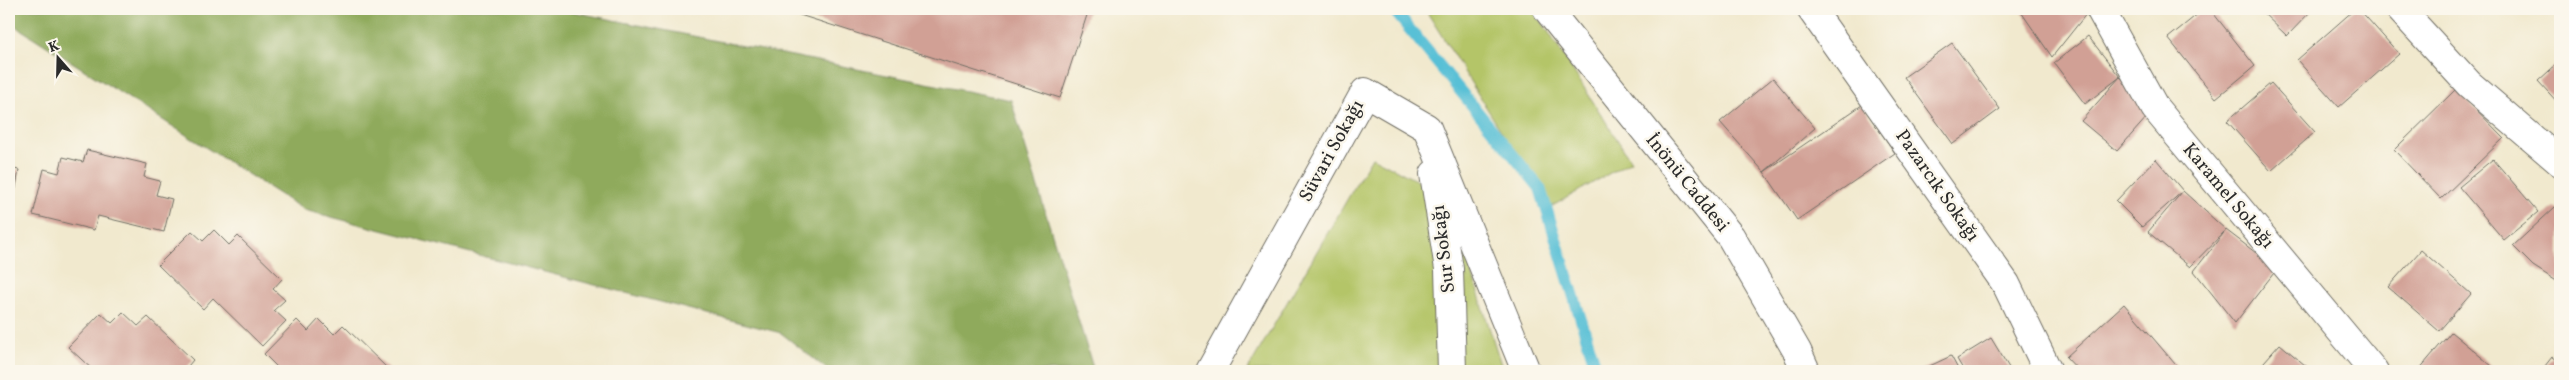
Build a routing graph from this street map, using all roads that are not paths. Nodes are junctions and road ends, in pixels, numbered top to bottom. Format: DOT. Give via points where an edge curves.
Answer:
graph roads {
  1 [pos="1547,9"];
  2 [pos="1811,9"];
  3 [pos="2100,9"];
  4 [pos="2400,9"];
  5 [pos="1427,128"];
  6 [pos="2560,162"];
  7 [pos="1210,371"];
  8 [pos="1452,371"];
  9 [pos="1526,371"];
  10 [pos="1806,371"];
  11 [pos="2048,371"];
  12 [pos="2374,371"];
  1 -- 10 [label="street, İnönü Caddesi" via="1731,236"];
  2 -- 11 [label="street, Pazarcık Sokağı" via="2006,284"];
  3 -- 12 [label="street, Karamel Sokağı" via="2155,108"];
  4 -- 6 [label="street" via="2469,84"];
  5 -- 7 [label="street, Süvari Sokağı" via="1365,92"];
  5 -- 8 [label="street, Sur Sokağı" via="1449,269"];
  5 -- 9 [label="street"];
}
